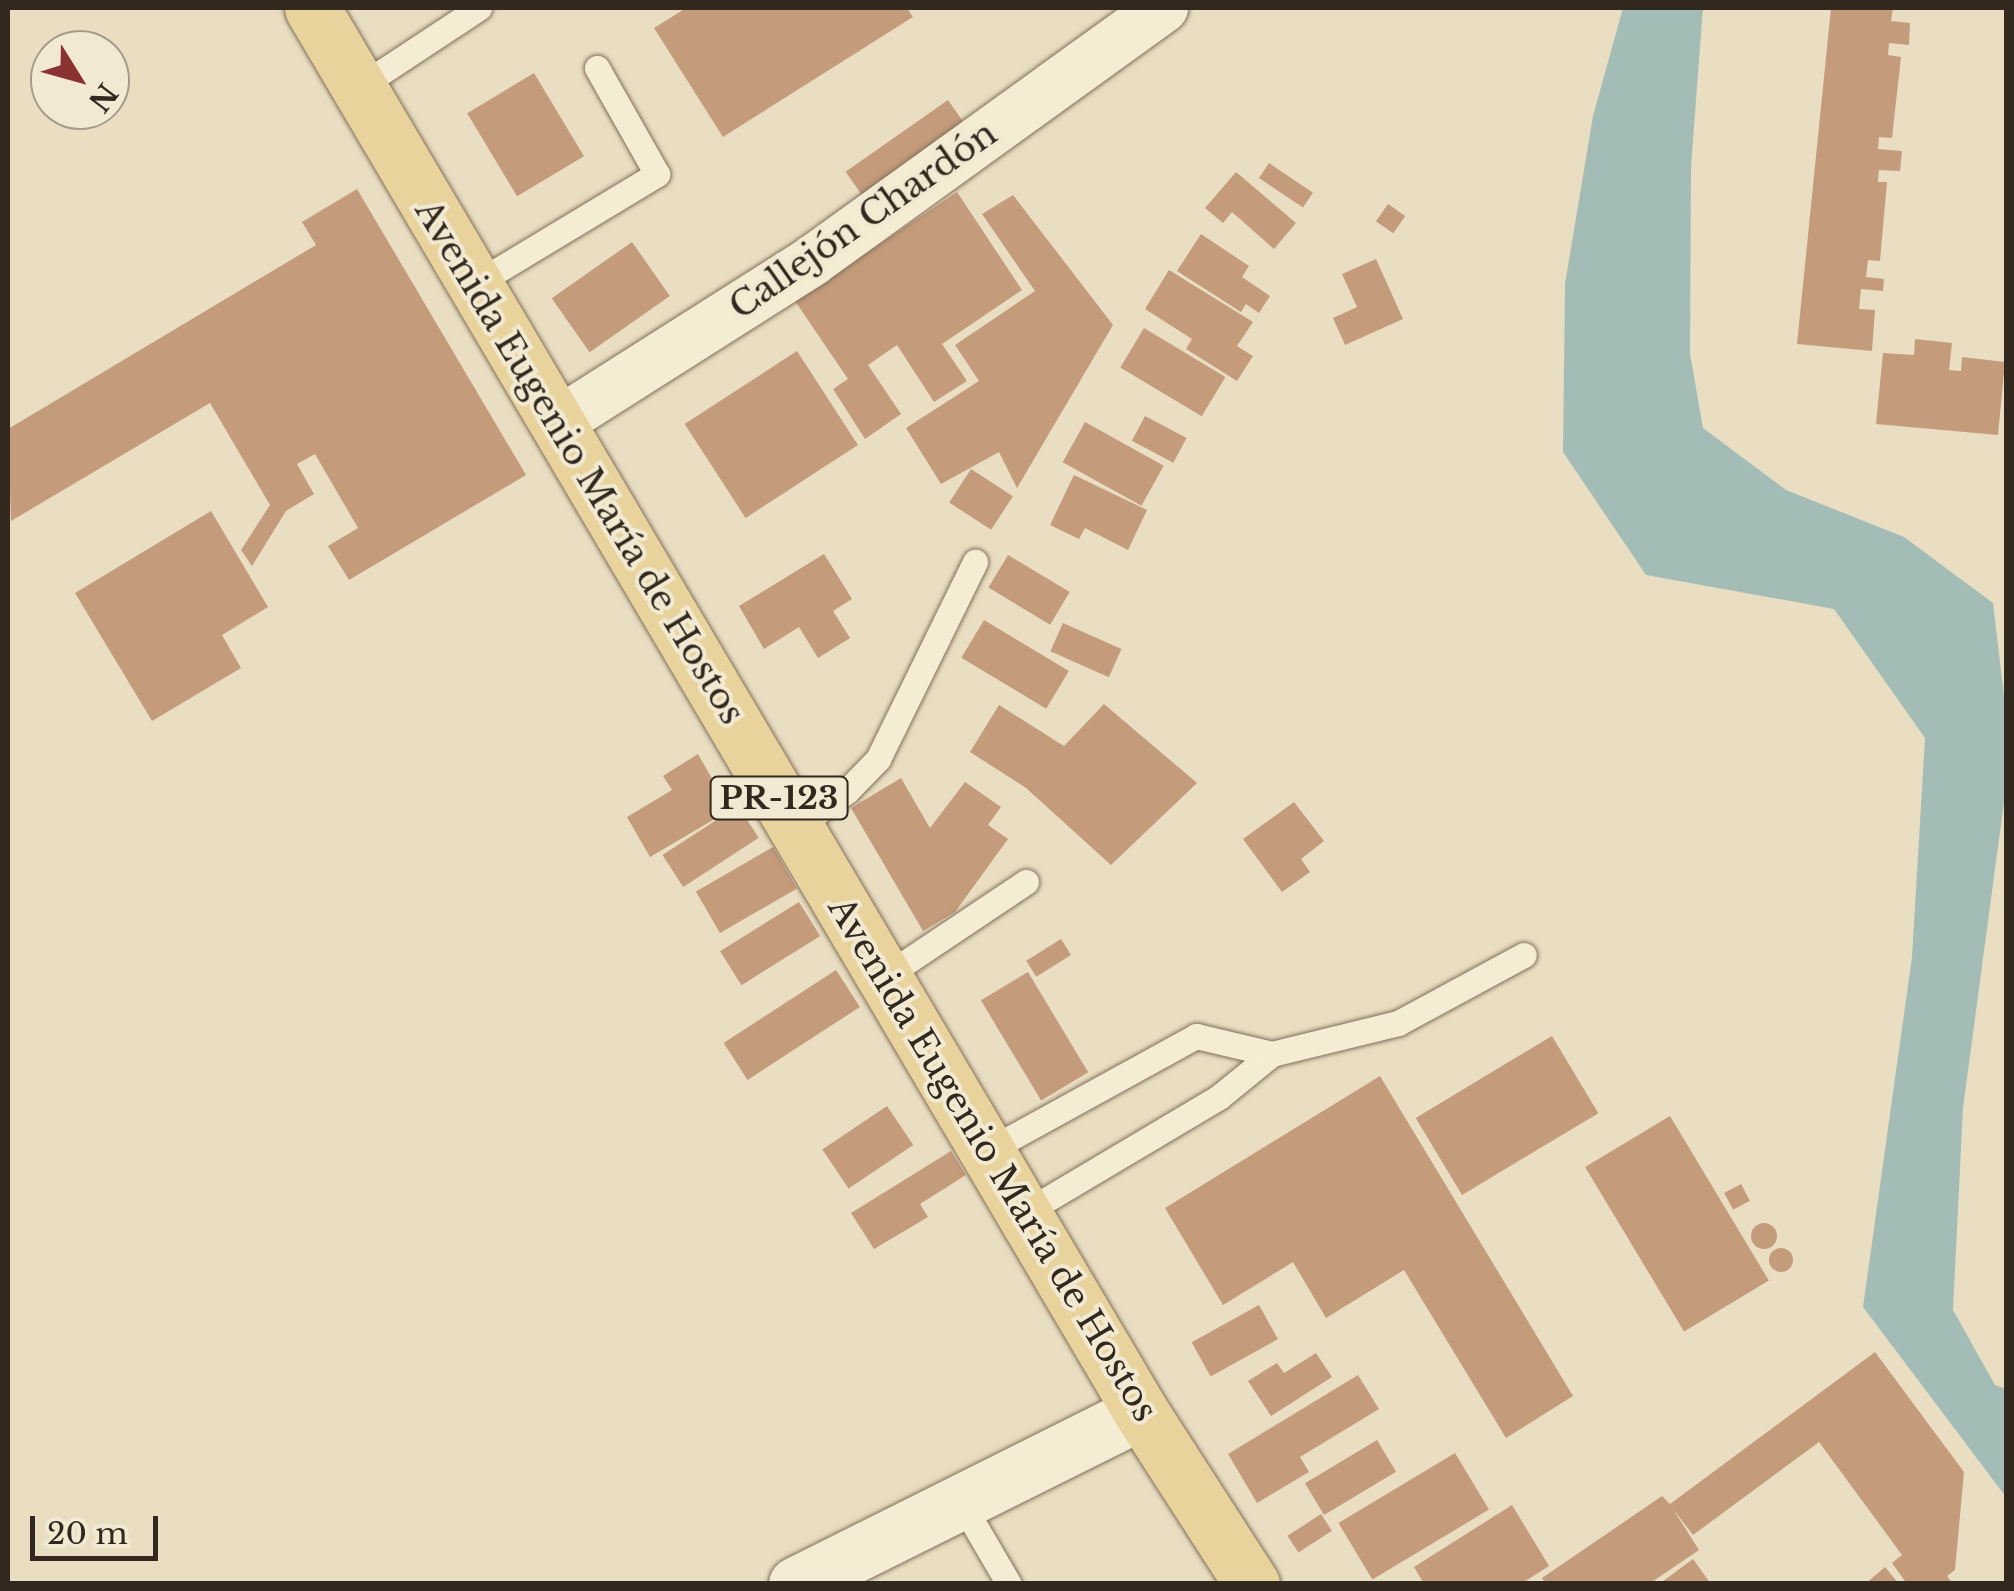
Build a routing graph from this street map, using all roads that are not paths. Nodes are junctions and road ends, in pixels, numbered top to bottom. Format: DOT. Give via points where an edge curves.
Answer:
graph roads {
  1 [pos="312,8"];
  2 [pos="478,8"];
  3 [pos="1163,8"];
  4 [pos="597,68"];
  5 [pos="359,88"];
  6 [pos="474,284"];
  7 [pos="557,423"];
  8 [pos="975,562"];
  9 [pos="796,827"];
  10 [pos="1026,882"];
  11 [pos="1524,955"];
  12 [pos="884,977"];
  13 [pos="1272,1054"];
  14 [pos="987,1151"];
  15 [pos="1024,1213"];
  16 [pos="1142,1412"];
  17 [pos="961,1502"];
  18 [pos="796,1584"];
  19 [pos="1008,1584"];
  20 [pos="1252,1584"];
  1 -- 5 [label="main road, Avenida Eugenio María de Hostos / PR-123"];
  2 -- 5 [label="lane"];
  3 -- 7 [label="street, Callejón Chardón" via="812,261"];
  4 -- 6 [label="lane" via="657,174"];
  5 -- 6 [label="main road, Avenida Eugenio María de Hostos / PR-123"];
  6 -- 7 [label="main road, Avenida Eugenio María de Hostos / PR-123"];
  7 -- 9 [label="main road, Avenida Eugenio María de Hostos / PR-123"];
  8 -- 9 [label="lane" via="878,759"];
  9 -- 12 [label="main road, Avenida Eugenio María de Hostos / PR-123"];
  10 -- 12 [label="lane"];
  11 -- 13 [label="lane" via="1398,1023"];
  12 -- 14 [label="main road, Avenida Eugenio María de Hostos / PR-123"];
  13 -- 14 [label="lane" via="1196,1036"];
  13 -- 15 [label="lane" via="1219,1097"];
  14 -- 15 [label="main road, Avenida Eugenio María de Hostos / PR-123"];
  15 -- 16 [label="main road, Avenida Eugenio María de Hostos / PR-123"];
  16 -- 17 [label="street"];
  16 -- 20 [label="main road, Avenida Eugenio María de Hostos / PR-123"];
  17 -- 18 [label="street"];
  17 -- 19 [label="lane"];
}
